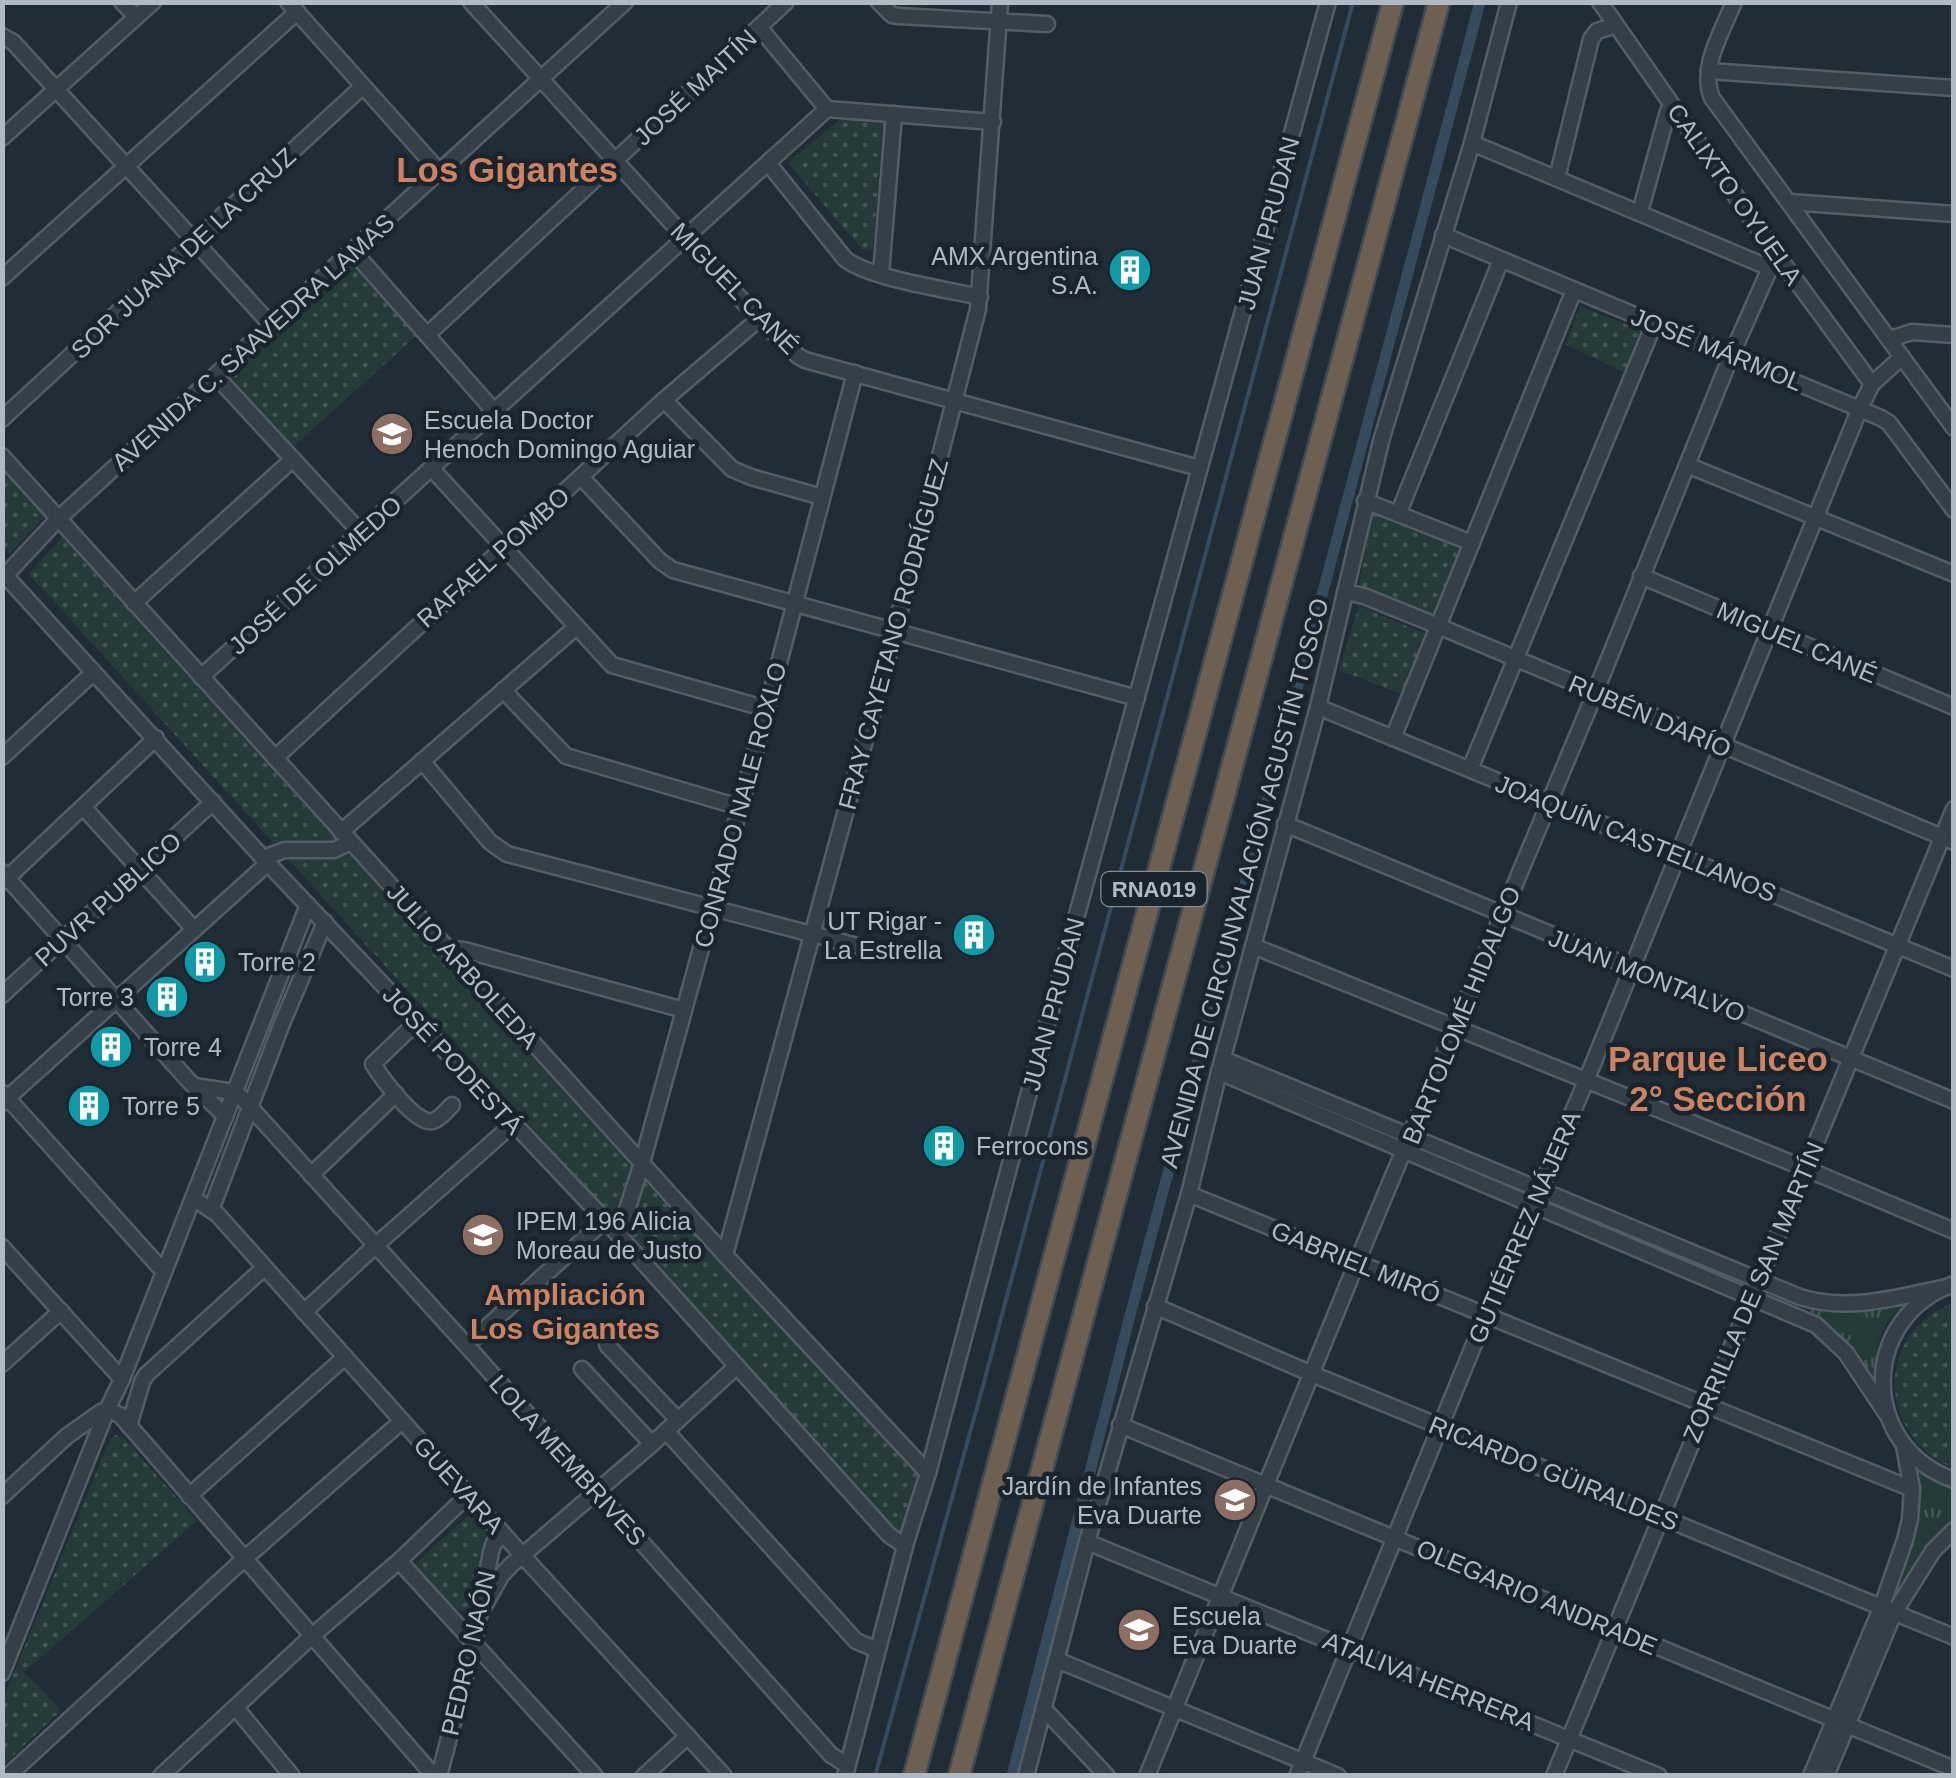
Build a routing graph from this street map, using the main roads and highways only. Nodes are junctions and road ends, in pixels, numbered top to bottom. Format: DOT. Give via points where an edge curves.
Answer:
graph roads {
  1 [pos="1393,2"];
  2 [pos="1439,2"];
  3 [pos="914,1776"];
  4 [pos="960,1776"];
  1 -- 3 [label="highway, RNA019"];
  2 -- 4 [label="highway, AVENIDA DE CIRCUNVALACIÓN AGUSTÍN TOSCO / RNA019"];
}
